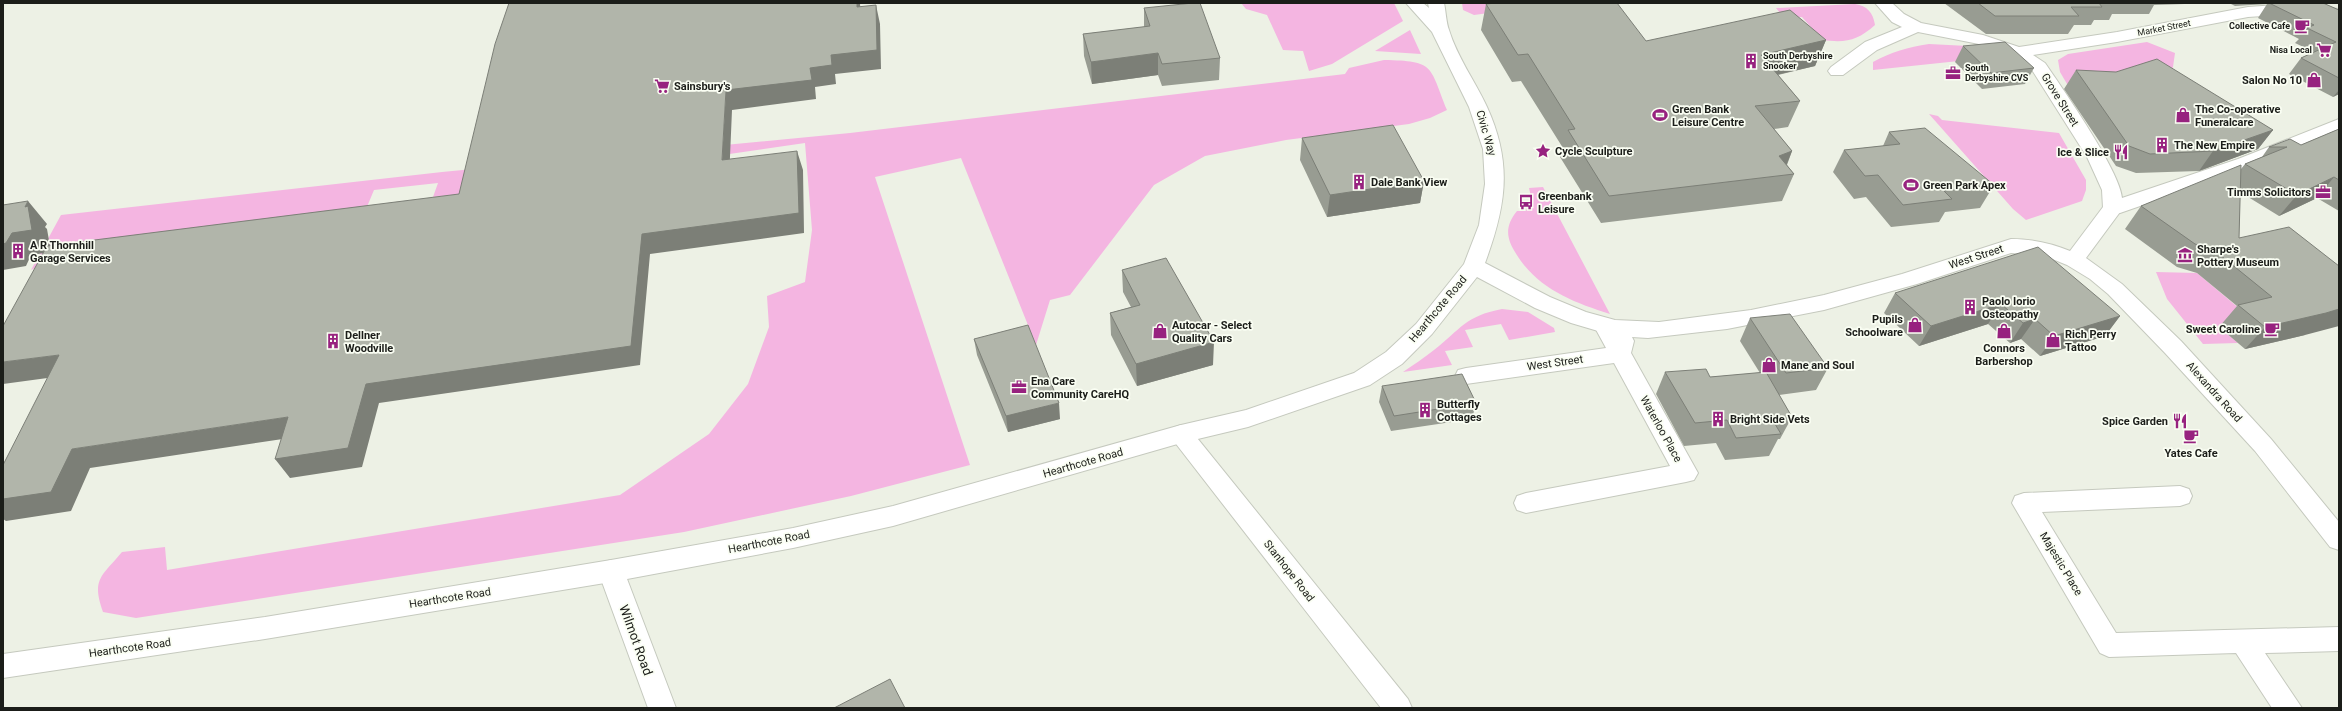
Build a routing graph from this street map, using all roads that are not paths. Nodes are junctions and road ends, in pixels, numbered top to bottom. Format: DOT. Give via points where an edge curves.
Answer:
graph roads {
  1 [pos="1414,3"];
  2 [pos="1436,3"];
  3 [pos="1883,3"];
  4 [pos="2339,14"];
  5 [pos="1916,27"];
  6 [pos="1440,30"];
  7 [pos="2018,52"];
  8 [pos="1838,71"];
  9 [pos="2339,125"];
  10 [pos="2113,208"];
  11 [pos="2074,260"];
  12 [pos="1474,266"];
  13 [pos="1616,328"];
  14 [pos="1620,354"];
  15 [pos="1466,376"];
  16 [pos="1181,434"];
  17 [pos="2180,496"];
  18 [pos="1526,503"];
  19 [pos="2339,540"];
  20 [pos="610,571"];
  21 [pos="2339,639"];
  22 [pos="2243,642"];
  23 [pos="3,666"];
  24 [pos="662,708"];
  25 [pos="1398,708"];
  26 [pos="2288,708"];
  1 -- 6 [label="street, Civic Way"];
  2 -- 6 [label="street, Civic Way"];
  3 -- 5 [label="street, Grove Street" via="1898,18"];
  4 -- 7 [label="street, Market Street" via="2290,9 2248,12 2117,37"];
  5 -- 7 [label="street, Grove Street" via="1983,40"];
  5 -- 8 [label="street" via="1871,46"];
  6 -- 12 [label="street, Civic Way" via="1478,107 1492,149 1495,172 1493,201 1489,225"];
  7 -- 10 [label="street, Grove Street" via="2040,67 2112,190"];
  9 -- 10 [label="street" via="2238,166"];
  10 -- 11 [label="street"];
  11 -- 13 [label="street, West Street" via="2049,250 2011,246 1895,284 1831,301 1722,323 1652,332"];
  11 -- 19 [label="street, Alexandra Road" via="2115,289 2163,336 2263,445"];
  12 -- 13 [label="street, West Street" via="1565,311"];
  12 -- 16 [label="street, Hearthcote Road" via="1424,329 1394,358 1362,379 1248,418"];
  13 -- 14 [label="street, Waterloo Place"];
  14 -- 15 [label="street, West Street"];
  14 -- 18 [label="street, Waterloo Place" via="1686,473"];
  16 -- 20 [label="street, Hearthcote Road" via="893,516 793,538"];
  16 -- 25 [label="street, Stanhope Road"];
  17 -- 22 [label="street, Majestic Place" via="2024,503 2109,645"];
  20 -- 23 [label="street, Hearthcote Road" via="265,628"];
  20 -- 24 [label="street, Wilmot Road"];
  21 -- 22 [label="street, Majestic Place"];
  22 -- 26 [label="street"];
}
